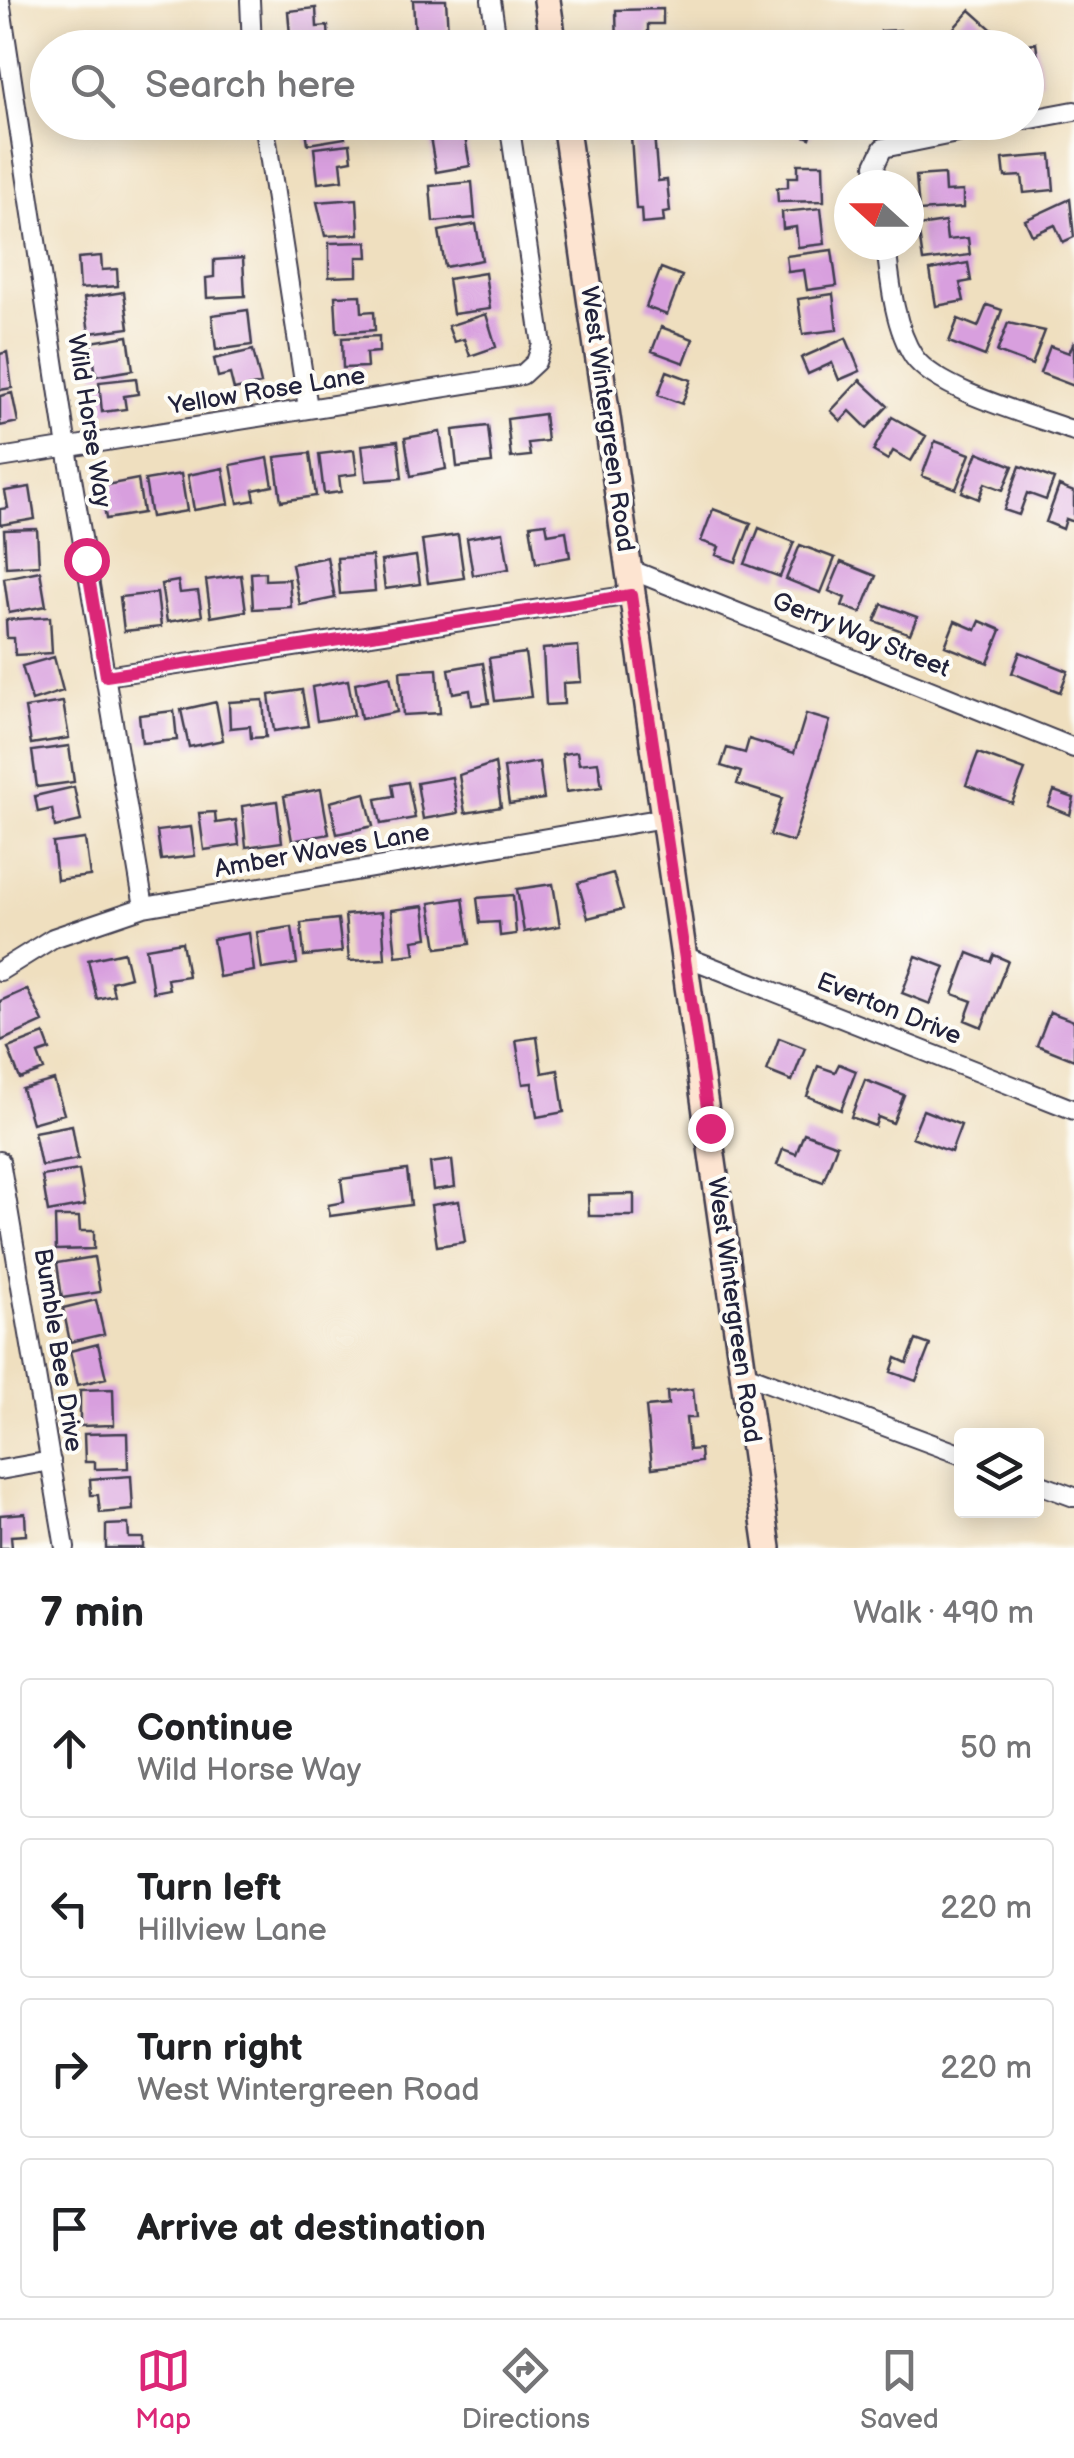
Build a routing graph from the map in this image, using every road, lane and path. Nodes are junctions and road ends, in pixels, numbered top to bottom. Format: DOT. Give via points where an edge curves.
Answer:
graph roads {
  1 [pos="0,0"];
  2 [pos="250,0"];
  3 [pos="491,0"];
  4 [pos="548,0"];
  5 [pos="251,30"];
  6 [pos="495,30"];
  7 [pos="552,30"];
  8 [pos="1074,111"];
  9 [pos="1044,117"];
  10 [pos="267,140"];
  11 [pos="512,140"];
  12 [pos="567,140"];
  13 [pos="923,140"];
  14 [pos="876,170"];
  15 [pos="889,260"];
  16 [pos="308,408"];
  17 [pos="1074,432"];
  18 [pos="67,448"];
  19 [pos="0,458"];
  20 [pos="628,568"];
  21 [pos="631,595"];
  22 [pos="106,676"];
  23 [pos="1074,748"];
  24 [pos="664,818"];
  25 [pos="144,907"];
  26 [pos="684,956"];
  27 [pos="0,970"];
  28 [pos="1074,1110"];
  29 [pos="0,1161"];
  30 [pos="6,1235"];
  31 [pos="742,1373"];
  32 [pos="954,1452"];
  33 [pos="50,1461"];
  34 [pos="0,1470"];
  35 [pos="1044,1486"];
  36 [pos="1074,1497"];
  37 [pos="65,1548"];
  38 [pos="768,1548"];
  1 -- 18 [label="street, Wild Horse Way"];
  2 -- 5 [label="street"];
  3 -- 6 [label="street"];
  4 -- 7 [label="main road"];
  8 -- 9 [label="street"];
  10 -- 16 [label="street"];
  11 -- 16 [label="street, Yellow Rose Lane" via="540,330 536,362 522,376 503,380"];
  12 -- 20 [label="main road, West Wintergreen Road"];
  13 -- 14 [label="street" via="884,148"];
  15 -- 17 [label="street" via="900,321 916,359 948,382"];
  16 -- 18 [label="street, Yellow Rose Lane"];
  18 -- 19 [label="street, Yellow Rose Lane"];
  18 -- 22 [label="street, Wild Horse Way"];
  20 -- 21 [label="main road, West Wintergreen Road"];
  20 -- 23 [label="street, Gerry Way Street"];
  21 -- 22 [label="street"];
  21 -- 24 [label="main road, West Wintergreen Road"];
  22 -- 25 [label="street, Wild Horse Way"];
  24 -- 25 [label="street, Amber Waves Lane"];
  24 -- 26 [label="main road, West Wintergreen Road"];
  25 -- 27 [label="street, Amber Waves Lane" via="53,938"];
  26 -- 28 [label="street, Everton Drive"];
  26 -- 31 [label="main road, West Wintergreen Road"];
  29 -- 30 [label="street, Bumble Bee Drive"];
  30 -- 33 [label="street, Bumble Bee Drive"];
  31 -- 32 [label="street"];
  31 -- 38 [label="main road, West Wintergreen Road"];
  33 -- 34 [label="street"];
  33 -- 37 [label="street, Bumble Bee Drive"];
  35 -- 36 [label="street"];
}
